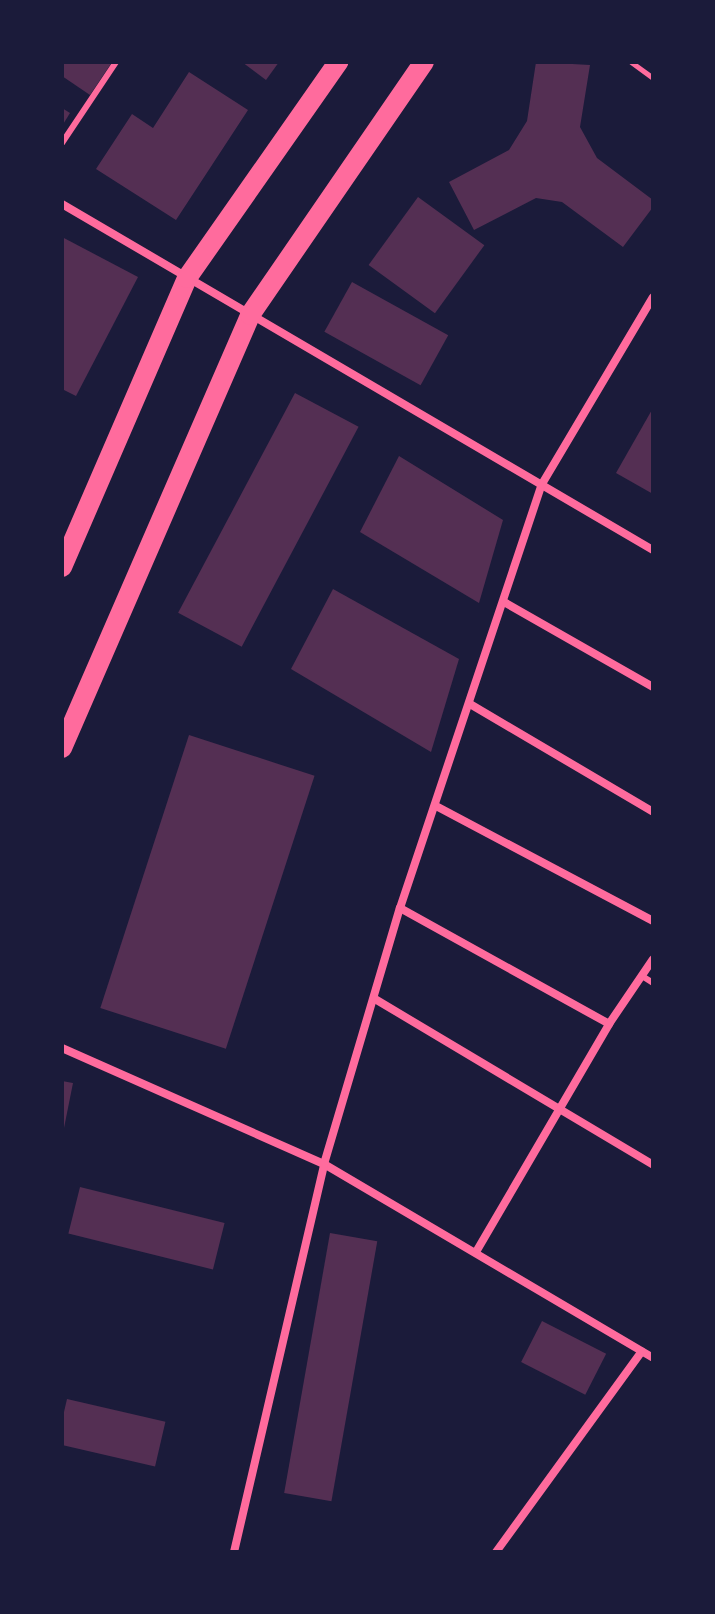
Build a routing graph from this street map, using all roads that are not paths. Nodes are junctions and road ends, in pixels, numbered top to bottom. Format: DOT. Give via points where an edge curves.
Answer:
graph roads {
  1 [pos="116,62"];
  2 [pos="338,62"];
  3 [pos="424,62"];
  4 [pos="62,143"];
  5 [pos="62,204"];
  6 [pos="187,278"];
  7 [pos="653,297"];
  8 [pos="250,315"];
  9 [pos="542,484"];
  10 [pos="653,550"];
  11 [pos="62,567"];
  12 [pos="504,602"];
  13 [pos="653,687"];
  14 [pos="470,704"];
  15 [pos="62,748"];
  16 [pos="436,806"];
  17 [pos="653,812"];
  18 [pos="400,908"];
  19 [pos="653,921"];
  20 [pos="653,959"];
  21 [pos="642,976"];
  22 [pos="653,983"];
  23 [pos="375,999"];
  24 [pos="609,1024"];
  25 [pos="62,1048"];
  26 [pos="561,1109"];
  27 [pos="324,1164"];
  28 [pos="653,1165"];
  29 [pos="476,1252"];
  30 [pos="642,1351"];
  31 [pos="653,1358"];
  32 [pos="234,1552"];
  33 [pos="496,1552"];
  1 -- 4 [label="lane"];
  2 -- 6 [label="main road"];
  3 -- 8 [label="main road"];
  5 -- 6 [label="street"];
  6 -- 8 [label="street"];
  6 -- 11 [label="main road"];
  7 -- 9 [label="street"];
  8 -- 9 [label="street"];
  8 -- 15 [label="main road"];
  9 -- 10 [label="street"];
  9 -- 12 [label="street"];
  12 -- 13 [label="street"];
  12 -- 14 [label="street"];
  14 -- 16 [label="street"];
  14 -- 17 [label="street"];
  16 -- 18 [label="street"];
  16 -- 19 [label="street"];
  18 -- 23 [label="street"];
  18 -- 24 [label="street"];
  20 -- 21 [label="street"];
  21 -- 22 [label="lane"];
  21 -- 24 [label="street"];
  23 -- 26 [label="street"];
  23 -- 27 [label="street"];
  24 -- 26 [label="street"];
  25 -- 27 [label="street"];
  26 -- 28 [label="street"];
  26 -- 29 [label="street"];
  27 -- 29 [label="street"];
  27 -- 32 [label="street"];
  29 -- 30 [label="street"];
  30 -- 31 [label="street"];
  30 -- 33 [label="street"];
}
